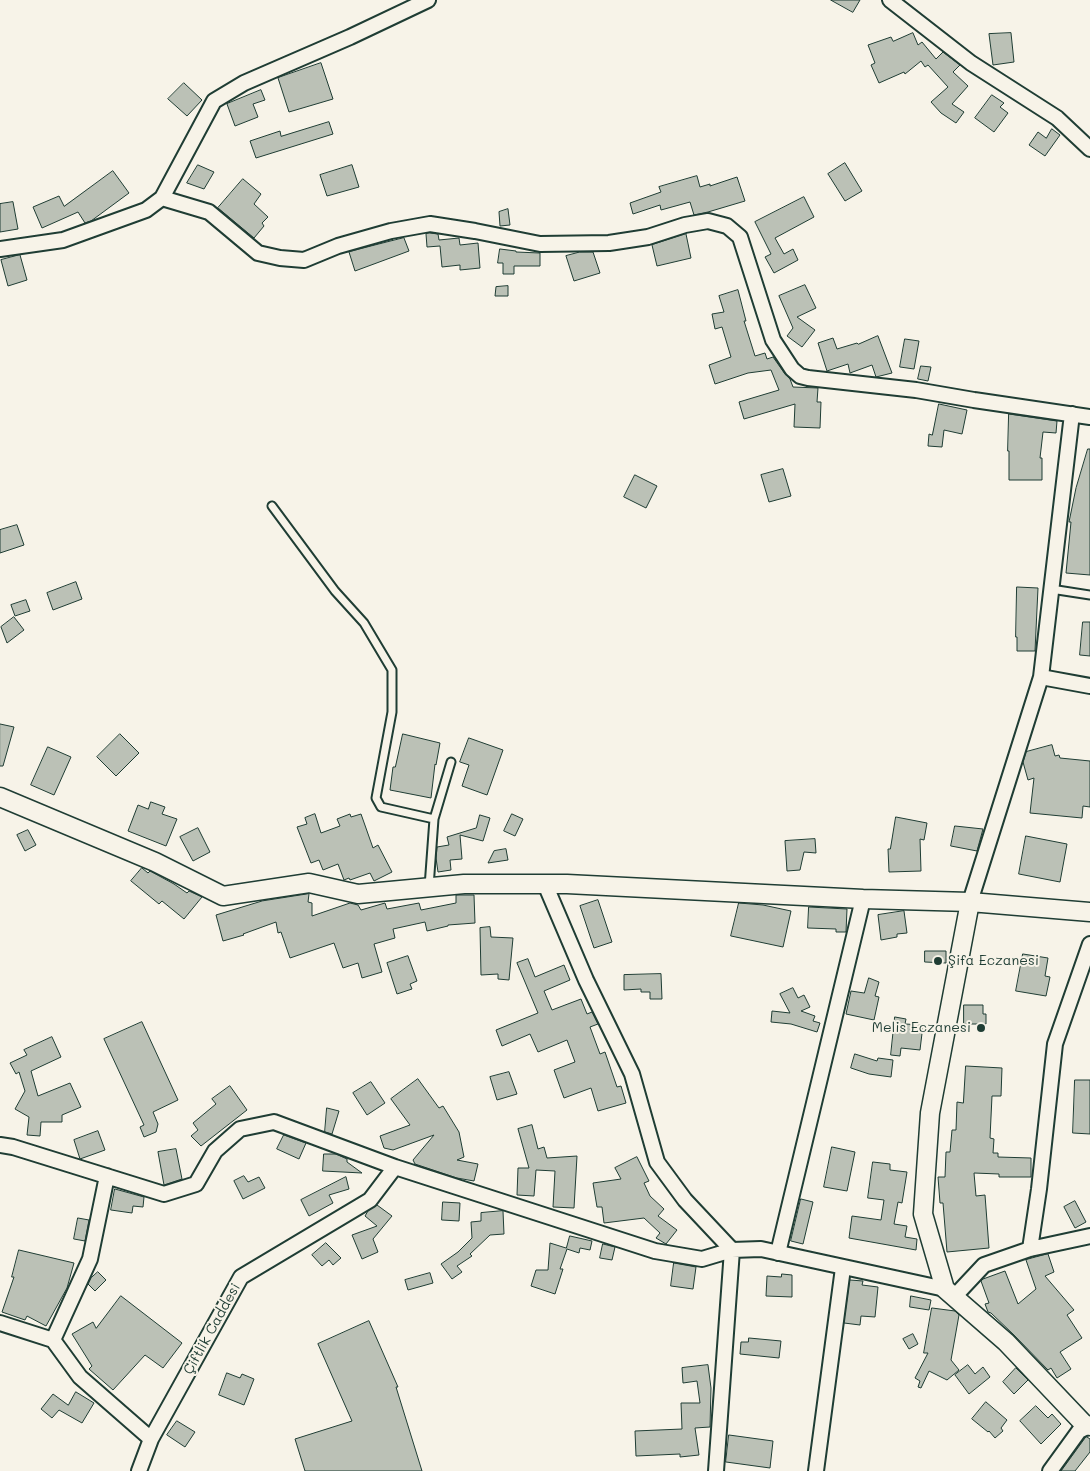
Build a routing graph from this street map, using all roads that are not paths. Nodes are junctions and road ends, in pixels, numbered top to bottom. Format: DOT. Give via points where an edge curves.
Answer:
graph roads {
  1 [pos="428,0"];
  2 [pos="890,0"];
  3 [pos="1090,149"];
  4 [pos="162,198"];
  5 [pos="0,249"];
  6 [pos="1072,414"];
  7 [pos="1090,417"];
  8 [pos="272,506"];
  9 [pos="1051,589"];
  10 [pos="1090,595"];
  11 [pos="1041,676"];
  12 [pos="1090,686"];
  13 [pos="451,762"];
  14 [pos="0,797"];
  15 [pos="434,819"];
  16 [pos="545,884"];
  17 [pos="429,887"];
  18 [pos="863,899"];
  19 [pos="970,902"];
  20 [pos="1090,912"];
  21 [pos="1090,944"];
  22 [pos="0,1145"];
  23 [pos="395,1167"];
  24 [pos="107,1176"];
  25 [pos="1090,1236"];
  26 [pos="1030,1249"];
  27 [pos="732,1250"];
  28 [pos="778,1253"];
  29 [pos="843,1268"];
  30 [pos="949,1293"];
  31 [pos="0,1323"];
  32 [pos="53,1340"];
  33 [pos="1090,1426"];
  34 [pos="151,1439"];
  35 [pos="139,1471"];
  36 [pos="716,1471"];
  37 [pos="816,1471"];
  38 [pos="1050,1471"];
  1 -- 4 [label="street" via="350,38 244,83 214,101"];
  2 -- 3 [label="street" via="970,64 1057,118"];
  4 -- 5 [label="street" via="146,210 63,240"];
  4 -- 6 [label="street" via="209,212 258,253 304,260 338,246 430,224 540,244 568,244 609,243 648,237 708,221 726,226 740,237 773,340 800,376"];
  6 -- 7 [label="street"];
  6 -- 9 [label="street"];
  8 -- 15 [label="lane" via="335,591 364,623 392,670 392,712 376,798 381,807"];
  9 -- 10 [label="lane"];
  9 -- 11 [label="street"];
  11 -- 12 [label="street"];
  11 -- 19 [label="street"];
  13 -- 15 [label="lane"];
  14 -- 17 [label="street" via="155,862 223,896 309,883 358,894"];
  15 -- 17 [label="lane"];
  16 -- 17 [label="street"];
  16 -- 18 [label="street"];
  16 -- 27 [label="street" via="586,980 632,1074 657,1162 685,1200"];
  18 -- 19 [label="street"];
  18 -- 28 [label="street"];
  19 -- 20 [label="street"];
  19 -- 30 [label="street" via="930,1113 923,1214"];
  21 -- 26 [label="street" via="1055,1044"];
  22 -- 24 [label="street"];
  23 -- 24 [label="street" via="274,1122 240,1129 215,1151 196,1184 164,1194"];
  23 -- 27 [label="street" via="655,1251 702,1259"];
  23 -- 34 [label="street, Çiftlik Caddesi" via="370,1200 240,1277"];
  24 -- 32 [label="street" via="90,1259"];
  25 -- 26 [label="street"];
  26 -- 30 [label="street" via="984,1265"];
  27 -- 28 [label="street" via="761,1249"];
  27 -- 36 [label="street"];
  28 -- 29 [label="street"];
  29 -- 30 [label="street"];
  29 -- 37 [label="street"];
  30 -- 33 [label="street" via="1006,1342 1084,1424"];
  31 -- 32 [label="street"];
  32 -- 34 [label="street" via="80,1377"];
  33 -- 38 [label="street" via="1079,1431"];
  34 -- 35 [label="street, Çiftlik Caddesi"];
}
